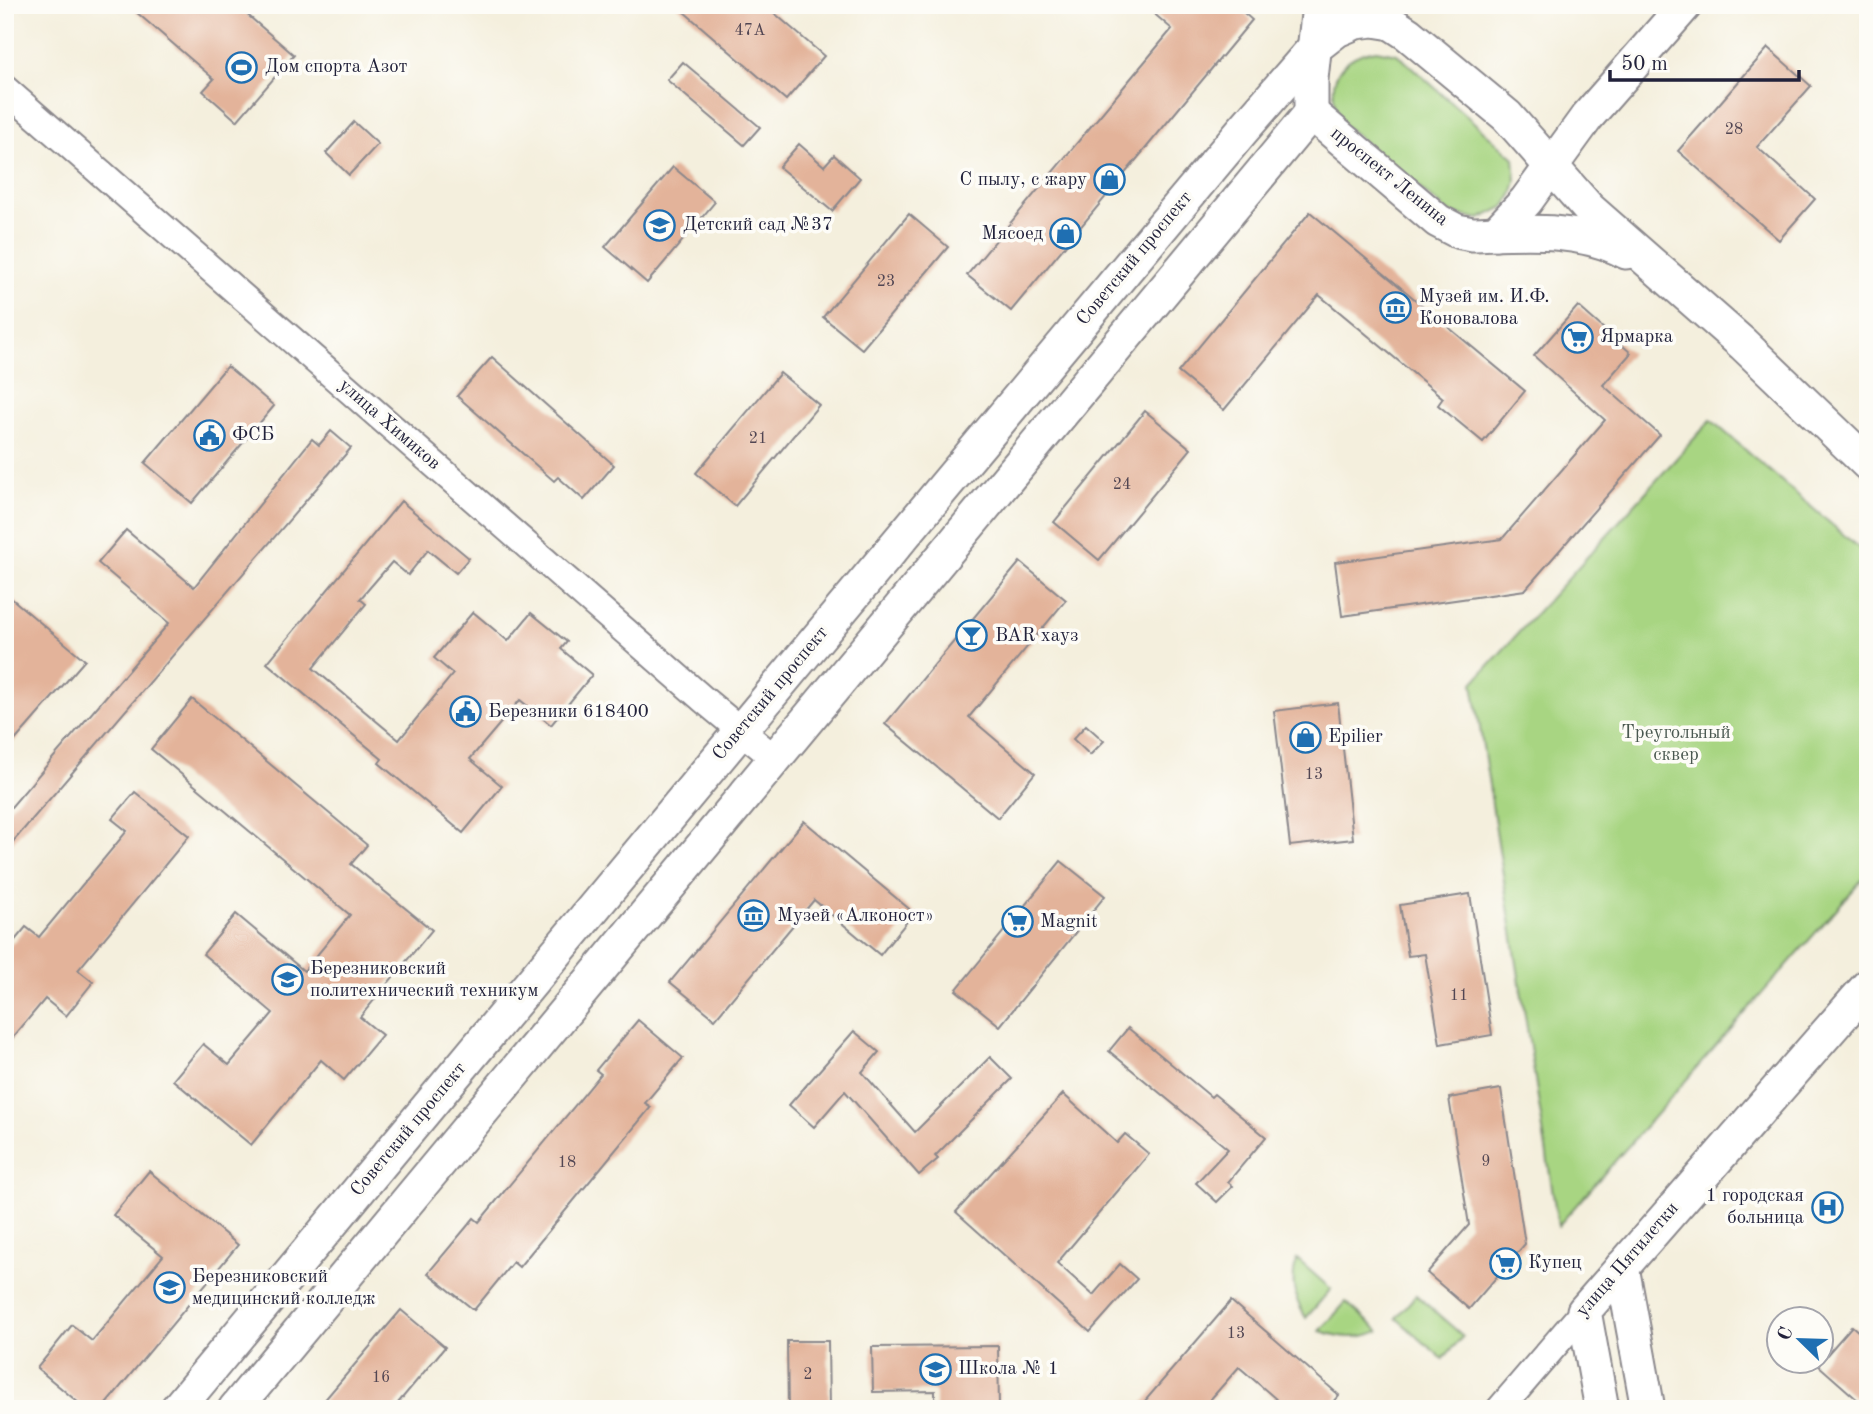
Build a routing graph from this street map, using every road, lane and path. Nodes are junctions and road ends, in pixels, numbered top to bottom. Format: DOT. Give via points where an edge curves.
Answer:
graph roads {
  1 [pos="1319,5"];
  2 [pos="1685,5"];
  3 [pos="1379,14"];
  4 [pos="1314,48"];
  5 [pos="5,89"];
  6 [pos="1311,113"];
  7 [pos="1551,166"];
  8 [pos="1496,233"];
  9 [pos="1656,268"];
  10 [pos="1868,464"];
  11 [pos="741,730"];
  12 [pos="774,758"];
  13 [pos="1868,986"];
  14 [pos="1622,1268"];
  15 [pos="1584,1311"];
  16 [pos="177,1409"];
  17 [pos="235,1409"];
  18 [pos="1500,1409"];
  19 [pos="1602,1409"];
  20 [pos="1648,1409"];
  1 -- 4 [label="main road"];
  2 -- 7 [label="main road" via="1587,117"];
  3 -- 4 [label="main road, Советский проспект" via="1337,30"];
  3 -- 7 [label="main road, проспект Ленина" via="1507,116"];
  4 -- 6 [label="main road"];
  4 -- 11 [label="main road, Советский проспект"];
  5 -- 11 [label="street, улица Химиков"];
  6 -- 8 [label="main road, проспект Ленина" via="1438,220 1457,231"];
  6 -- 12 [label="main road"];
  7 -- 8 [label="main road"];
  7 -- 9 [label="main road, проспект Ленина" via="1589,209"];
  8 -- 9 [label="main road, проспект Ленина" via="1569,233 1597,239"];
  9 -- 10 [label="main road, проспект Ленина" via="1744,344"];
  11 -- 12 [label="street, улица Химиков"];
  11 -- 16 [label="main road, Советский проспект"];
  12 -- 17 [label="main road"];
  13 -- 14 [label="main road, улица Пятилетки"];
  14 -- 15 [label="main road, улица Пятилетки"];
  14 -- 20 [label="main road"];
  15 -- 18 [label="street, улица Пятилетки"];
  15 -- 19 [label="main road"];
}
